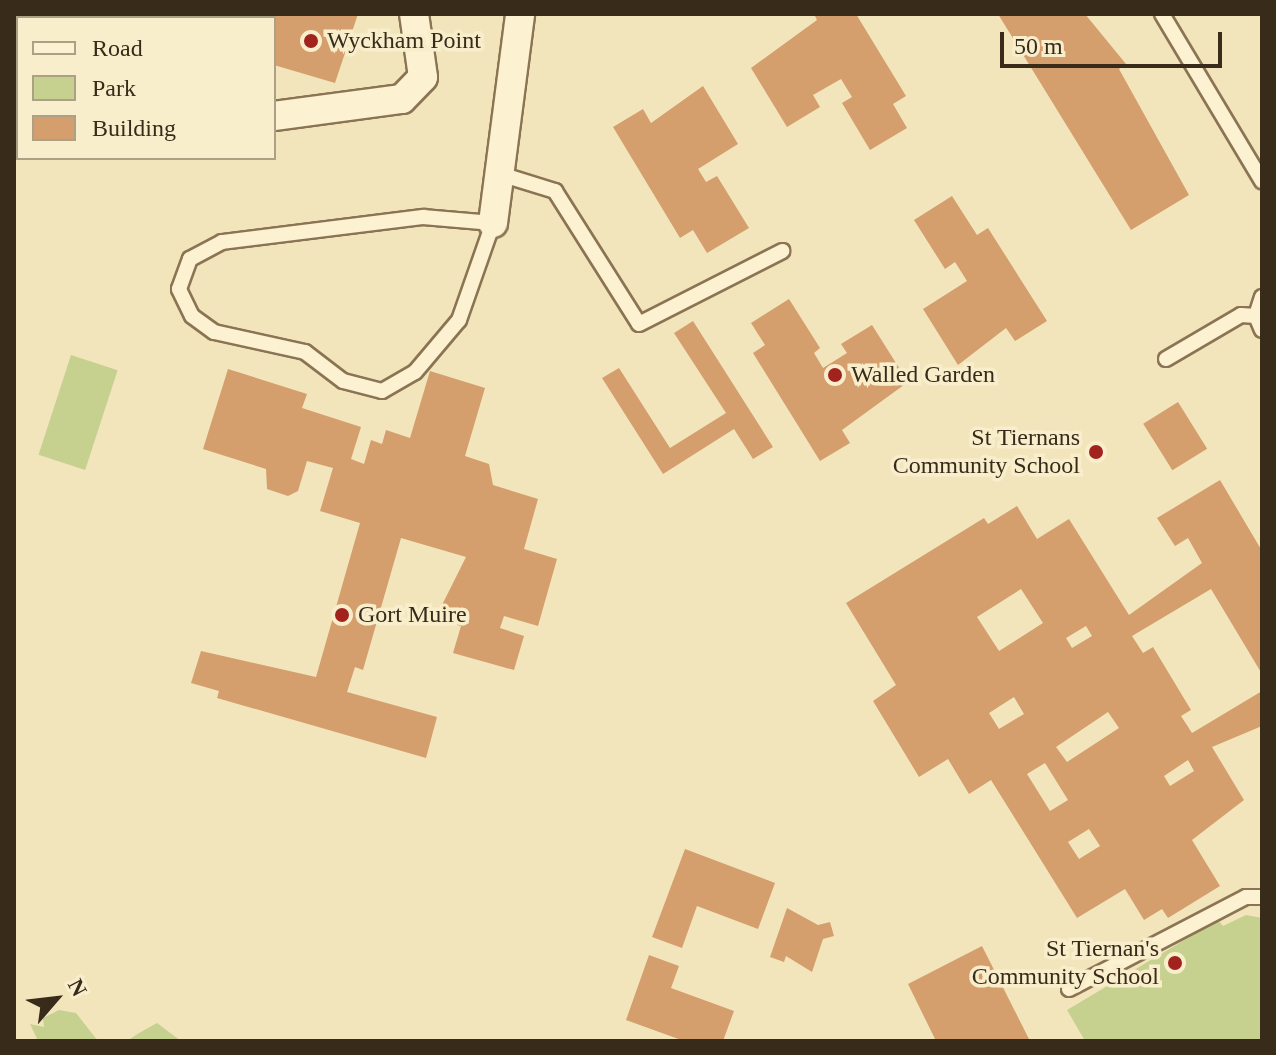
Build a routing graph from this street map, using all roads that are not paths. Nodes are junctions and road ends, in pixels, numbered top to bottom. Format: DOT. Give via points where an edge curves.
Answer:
graph roads {
  1 [pos="414,14"];
  2 [pos="520,14"];
  3 [pos="1162,14"];
  4 [pos="276,116"];
  5 [pos="500,174"];
  6 [pos="1262,181"];
  7 [pos="493,223"];
  8 [pos="782,251"];
  9 [pos="1262,297"];
  10 [pos="1259,323"];
  11 [pos="1166,359"];
  12 [pos="1262,897"];
  13 [pos="1069,989"];
  1 -- 4 [label="street" via="423,77 402,99"];
  2 -- 5 [label="street"];
  3 -- 6 [label="lane"];
  5 -- 7 [label="street"];
  5 -- 8 [label="lane" via="555,191 639,324"];
  7 -- 7 [label="lane" via="459,320 415,372 382,391 343,381 305,352 214,332 192,316 179,289 190,259 222,242 423,217"];
  9 -- 10 [label="lane"];
  10 -- 11 [label="lane" via="1241,315"];
  12 -- 13 [label="lane" via="1246,897"];
}
